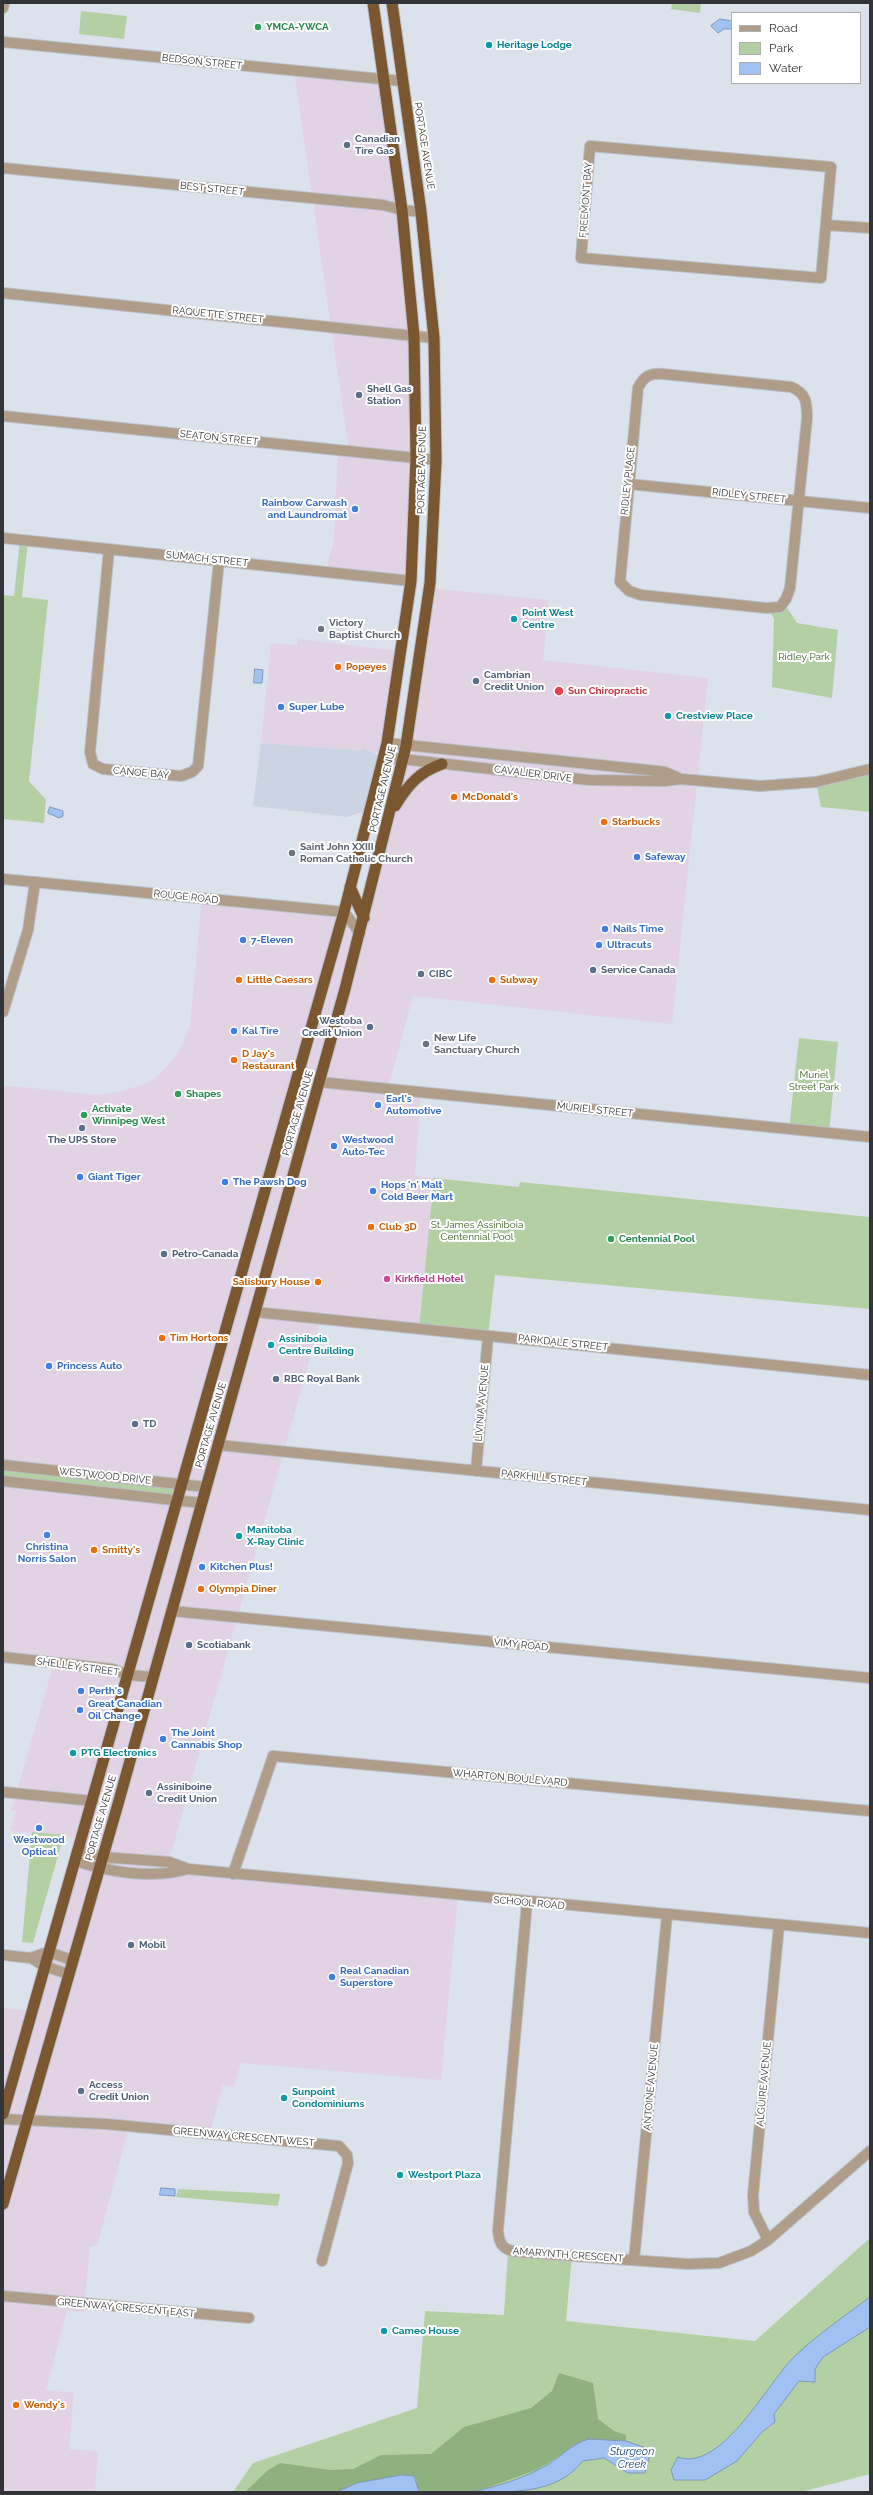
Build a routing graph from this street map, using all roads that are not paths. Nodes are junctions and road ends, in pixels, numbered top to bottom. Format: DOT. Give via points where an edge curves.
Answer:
graph roads {
  1 [pos="4,3"];
  2 [pos="373,3"];
  3 [pos="392,3"];
  4 [pos="3,8"];
  5 [pos="3,42"];
  6 [pos="384,80"];
  7 [pos="402,81"];
  8 [pos="3,168"];
  9 [pos="402,210"];
  10 [pos="421,212"];
  11 [pos="826,225"];
  12 [pos="870,228"];
  13 [pos="3,293"];
  14 [pos="414,336"];
  15 [pos="434,338"];
  16 [pos="3,416"];
  17 [pos="416,458"];
  18 [pos="436,460"];
  19 [pos="628,484"];
  20 [pos="798,501"];
  21 [pos="870,508"];
  22 [pos="3,538"];
  23 [pos="109,549"];
  24 [pos="219,561"];
  25 [pos="411,581"];
  26 [pos="387,743"];
  27 [pos="406,746"];
  28 [pos="384,757"];
  29 [pos="403,759"];
  30 [pos="442,764"];
  31 [pos="870,769"];
  32 [pos="682,779"];
  33 [pos="390,814"];
  34 [pos="3,879"];
  35 [pos="35,882"];
  36 [pos="350,887"];
  37 [pos="344,912"];
  38 [pos="364,918"];
  39 [pos="360,933"];
  40 [pos="3,1012"];
  41 [pos="319,1082"];
  42 [pos="870,1137"];
  43 [pos="255,1312"];
  44 [pos="488,1336"];
  45 [pos="870,1375"];
  46 [pos="218,1445"];
  47 [pos="3,1465"];
  48 [pos="476,1471"];
  49 [pos="3,1481"];
  50 [pos="183,1484"];
  51 [pos="206,1487"];
  52 [pos="178,1500"];
  53 [pos="201,1503"];
  54 [pos="870,1510"];
  55 [pos="172,1611"];
  56 [pos="3,1657"];
  57 [pos="129,1675"];
  58 [pos="153,1677"];
  59 [pos="870,1678"];
  60 [pos="3,1792"];
  61 [pos="93,1801"];
  62 [pos="870,1811"];
  63 [pos="77,1855"];
  64 [pos="102,1857"];
  65 [pos="99,1868"];
  66 [pos="188,1869"];
  67 [pos="233,1874"];
  68 [pos="527,1902"];
  69 [pos="667,1915"];
  70 [pos="779,1925"];
  71 [pos="870,1933"];
  72 [pos="48,1952"];
  73 [pos="3,1955"];
  74 [pos="31,1958"];
  75 [pos="72,1960"];
  76 [pos="44,1966"];
  77 [pos="68,1974"];
  78 [pos="3,2114"];
  79 [pos="3,2119"];
  80 [pos="27,2120"];
  81 [pos="870,2151"];
  82 [pos="3,2204"];
  83 [pos="768,2240"];
  84 [pos="634,2260"];
  85 [pos="322,2261"];
  86 [pos="3,2296"];
  87 [pos="249,2318"];
  1 -- 4 [label="street"];
  2 -- 6 [label="highway, PORTAGE AVENUE"];
  3 -- 7 [label="highway, PORTAGE AVENUE"];
  5 -- 6 [label="street, BEDSON STREET"];
  6 -- 7 [label="street, BEDSON STREET"];
  6 -- 9 [label="highway, PORTAGE AVENUE"];
  7 -- 10 [label="highway, PORTAGE AVENUE"];
  8 -- 9 [label="street, BEST STREET" via="383,205"];
  9 -- 10 [label="street, BEST STREET"];
  9 -- 14 [label="highway, PORTAGE AVENUE"];
  10 -- 15 [label="highway, PORTAGE AVENUE"];
  11 -- 11 [label="street, FREEMONT BAY" via="831,167 590,146 581,258 821,278"];
  11 -- 12 [label="street"];
  13 -- 14 [label="street, RAQUETTE STREET"];
  14 -- 15 [label="street, RAQUETTE STREET"];
  14 -- 17 [label="highway, PORTAGE AVENUE"];
  15 -- 18 [label="highway, PORTAGE AVENUE"];
  16 -- 17 [label="street, SEATON STREET"];
  17 -- 18 [label="street, SEATON STREET"];
  17 -- 25 [label="highway, PORTAGE AVENUE"];
  18 -- 27 [label="highway, PORTAGE AVENUE" via="430,583"];
  19 -- 20 [label="street, RIDLEY STREET"];
  19 -- 20 [label="street, RIDLEY PLACE" via="619,574 623,587 641,595 766,608 780,607 788,595"];
  19 -- 20 [label="street, RIDLEY PLACE" via="638,388 649,374 663,374 791,387 803,394 806,400 806,418"];
  20 -- 21 [label="street, RIDLEY STREET"];
  22 -- 23 [label="street, SUMACH STREET"];
  23 -- 24 [label="street, SUMACH STREET"];
  23 -- 24 [label="street, CANOE BAY" via="90,752 93,764 103,769 181,776 192,772 198,766"];
  24 -- 25 [label="street, SUMACH STREET"];
  25 -- 26 [label="highway, PORTAGE AVENUE"];
  26 -- 27 [label="street, CAVALIER DRIVE"];
  26 -- 28 [label="highway, PORTAGE AVENUE"];
  27 -- 29 [label="highway, PORTAGE AVENUE"];
  27 -- 32 [label="street, CAVALIER DRIVE" via="665,772"];
  28 -- 29 [label="street, CAVALIER DRIVE"];
  28 -- 36 [label="highway, PORTAGE AVENUE"];
  29 -- 30 [label="street, CAVALIER DRIVE"];
  29 -- 33 [label="highway, PORTAGE AVENUE"];
  30 -- 32 [label="street, CAVALIER DRIVE" via="589,780 664,782"];
  30 -- 33 [label="highway" via="425,770 407,786"];
  31 -- 32 [label="street, CAVALIER DRIVE" via="816,782 775,785"];
  33 -- 38 [label="highway, PORTAGE AVENUE"];
  34 -- 35 [label="street, ROUGE ROAD"];
  35 -- 37 [label="street, ROUGE ROAD"];
  35 -- 40 [label="street" via="28,930"];
  36 -- 37 [label="highway, PORTAGE AVENUE"];
  36 -- 38 [label="highway"];
  37 -- 39 [label="street"];
  37 -- 50 [label="highway, PORTAGE AVENUE"];
  38 -- 39 [label="highway, PORTAGE AVENUE"];
  39 -- 41 [label="highway, PORTAGE AVENUE"];
  41 -- 42 [label="street, MURIEL STREET"];
  41 -- 43 [label="highway, PORTAGE AVENUE"];
  43 -- 44 [label="street, PARKDALE STREET"];
  43 -- 46 [label="highway, PORTAGE AVENUE"];
  44 -- 45 [label="street, PARKDALE STREET"];
  44 -- 48 [label="street, LIVINIA AVENUE"];
  46 -- 48 [label="street, PARKHILL STREET"];
  46 -- 51 [label="highway, PORTAGE AVENUE"];
  47 -- 50 [label="street, WESTWOOD DRIVE"];
  48 -- 54 [label="street, PARKHILL STREET"];
  49 -- 52 [label="street, WESTWOOD DRIVE"];
  50 -- 51 [label="street, WESTWOOD DRIVE"];
  50 -- 52 [label="highway, PORTAGE AVENUE"];
  51 -- 53 [label="highway, PORTAGE AVENUE"];
  52 -- 53 [label="street, WESTWOOD DRIVE"];
  52 -- 57 [label="highway, PORTAGE AVENUE"];
  53 -- 55 [label="highway, PORTAGE AVENUE"];
  55 -- 58 [label="highway, PORTAGE AVENUE"];
  55 -- 59 [label="street, VIMY ROAD"];
  56 -- 57 [label="street, SHELLEY STREET" via="112,1669"];
  57 -- 58 [label="street, SHELLEY STREET"];
  57 -- 61 [label="highway, PORTAGE AVENUE"];
  58 -- 64 [label="highway, PORTAGE AVENUE"];
  60 -- 61 [label="street"];
  61 -- 63 [label="highway, PORTAGE AVENUE"];
  62 -- 67 [label="street, WHARTON BOULEVARD" via="273,1756"];
  63 -- 64 [label="street, SCHOOL ROAD"];
  63 -- 65 [label="street, SCHOOL ROAD"];
  63 -- 72 [label="highway, PORTAGE AVENUE"];
  64 -- 65 [label="highway, PORTAGE AVENUE"];
  64 -- 66 [label="street, SCHOOL ROAD" via="169,1862"];
  65 -- 66 [label="street, SCHOOL ROAD" via="168,1874"];
  65 -- 75 [label="highway, PORTAGE AVENUE"];
  66 -- 67 [label="street, SCHOOL ROAD"];
  67 -- 68 [label="street, SCHOOL ROAD"];
  68 -- 69 [label="street, SCHOOL ROAD"];
  68 -- 84 [label="street, AMARYNTH CRESCENT" via="499,2239 501,2246 508,2251"];
  69 -- 70 [label="street, SCHOOL ROAD"];
  69 -- 84 [label="street, ANTOINE AVENUE"];
  70 -- 71 [label="street, SCHOOL ROAD"];
  70 -- 83 [label="street, ALGUIRE AVENUE" via="753,2195 754,2212"];
  72 -- 74 [label="street"];
  72 -- 75 [label="street"];
  72 -- 76 [label="highway, PORTAGE AVENUE"];
  73 -- 74 [label="street"];
  74 -- 76 [label="street"];
  75 -- 77 [label="highway, PORTAGE AVENUE"];
  76 -- 77 [label="street"];
  76 -- 78 [label="highway, PORTAGE AVENUE"];
  77 -- 80 [label="highway, PORTAGE AVENUE"];
  79 -- 80 [label="street"];
  80 -- 82 [label="highway, PORTAGE AVENUE"];
  80 -- 85 [label="street, GREENWAY CRESCENT WEST" via="106,2124 342,2148 347,2155 348,2163"];
  81 -- 83 [label="street, AMARYNTH CRESCENT"];
  83 -- 84 [label="street, AMARYNTH CRESCENT" via="751,2251 719,2262 687,2264"];
  86 -- 87 [label="street, GREENWAY CRESCENT EAST"];
}
